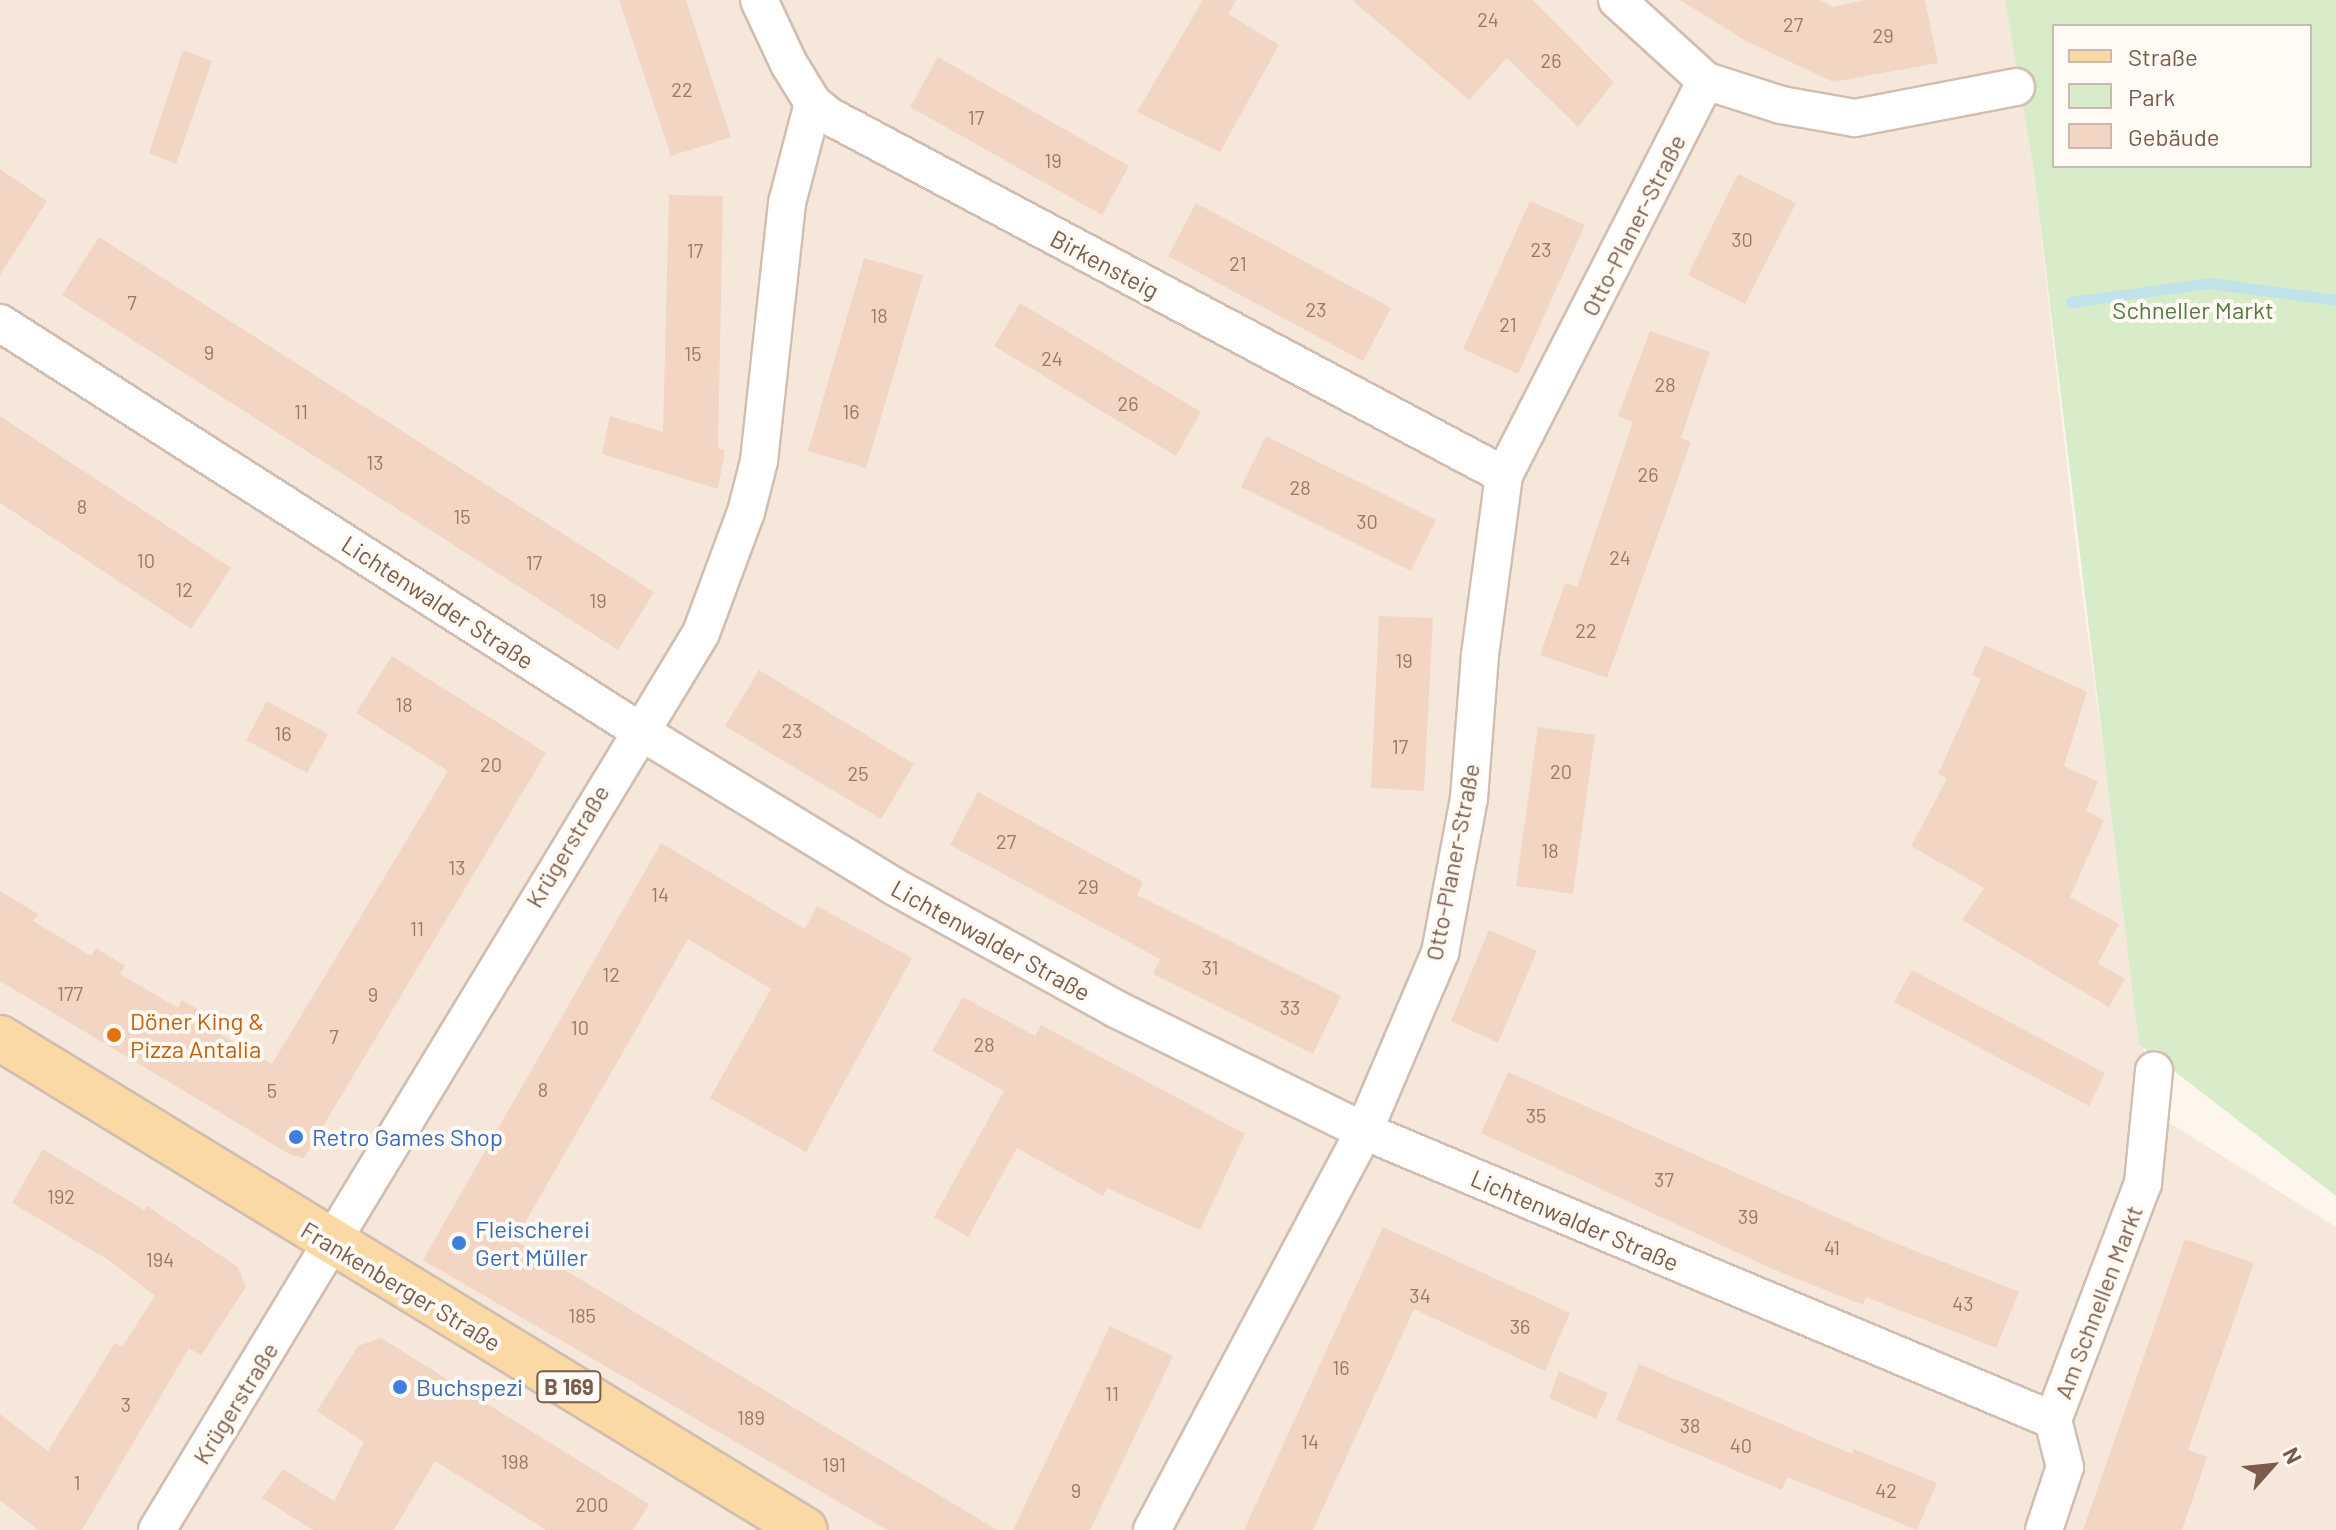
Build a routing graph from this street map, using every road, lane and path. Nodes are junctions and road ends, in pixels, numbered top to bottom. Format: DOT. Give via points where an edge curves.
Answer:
graph roads {
  1 [pos="759,0"];
  2 [pos="1617,0"];
  3 [pos="1706,81"];
  4 [pos="2016,87"];
  5 [pos="813,103"];
  6 [pos="0,323"];
  7 [pos="1504,475"];
  8 [pos="643,733"];
  9 [pos="0,1038"];
  10 [pos="2154,1071"];
  11 [pos="1364,1131"];
  12 [pos="333,1244"];
  13 [pos="2053,1420"];
  14 [pos="157,1530"];
  15 [pos="805,1530"];
  16 [pos="1152,1530"];
  17 [pos="2044,1530"];
  1 -- 5 [label="street"];
  2 -- 3 [label="street"];
  3 -- 4 [label="street" via="1781,105 1855,118"];
  3 -- 7 [label="street, Otto-Planer-Straße"];
  5 -- 7 [label="street, Birkensteig" via="898,155"];
  5 -- 8 [label="street, Krügerstraße" via="787,203 775,347 746,512 701,633"];
  6 -- 8 [label="street, Lichtenwalder Straße"];
  7 -- 11 [label="street, Otto-Planer-Straße" via="1480,655 1469,798 1440,953"];
  8 -- 11 [label="street, Lichtenwalder Straße" via="895,887 1116,1009"];
  8 -- 12 [label="street, Krügerstraße" via="621,757 355,1198"];
  9 -- 12 [label="main road, Frankenberger Straße / B 169"];
  10 -- 13 [label="street, Am Schnellen Markt" via="2143,1183"];
  11 -- 13 [label="street, Lichtenwalder Straße"];
  11 -- 16 [label="street, Otto-Planer-Straße"];
  12 -- 14 [label="street, Krügerstraße"];
  12 -- 15 [label="main road, Frankenberger Straße / B 169"];
  13 -- 17 [label="street, Am Schnellen Markt" via="2065,1467"];
}
